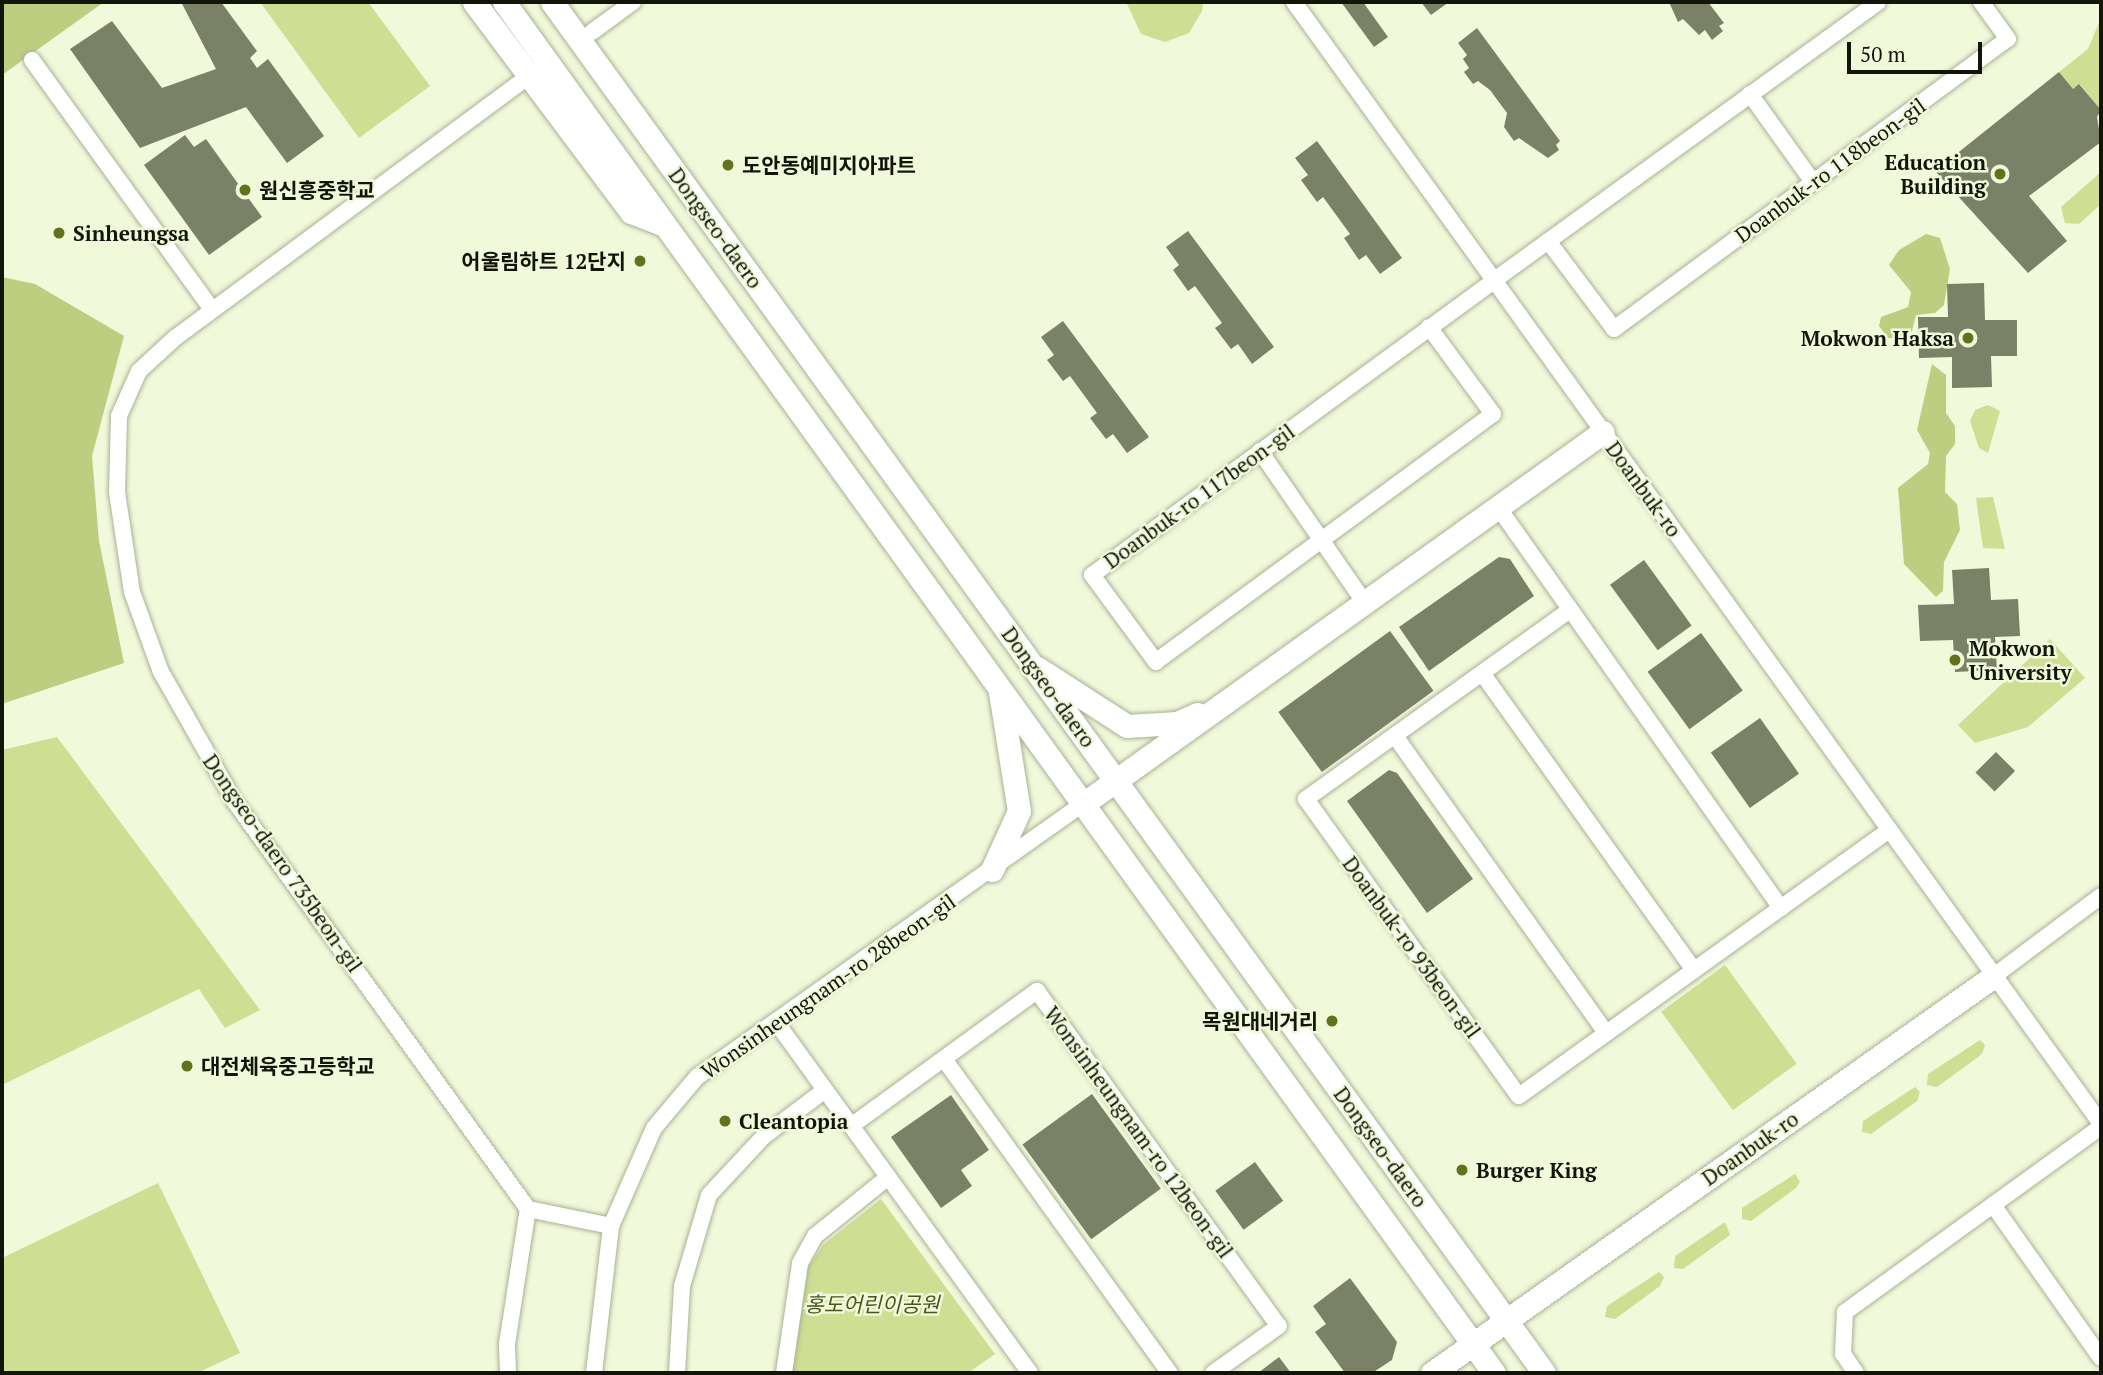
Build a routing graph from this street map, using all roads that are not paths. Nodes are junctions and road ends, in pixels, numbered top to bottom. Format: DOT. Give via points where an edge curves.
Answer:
graph roads {
  1 [pos="474,2"];
  2 [pos="504,2"];
  3 [pos="552,2"];
  4 [pos="570,2"];
  5 [pos="633,2"];
  6 [pos="1294,2"];
  7 [pos="1878,2"];
  8 [pos="1981,2"];
  9 [pos="592,32"];
  10 [pos="32,60"];
  11 [pos="529,76"];
  12 [pos="1750,94"];
  13 [pos="1814,182"];
  14 [pos="699,204"];
  15 [pos="665,225"];
  16 [pos="1548,241"];
  17 [pos="1493,281"];
  18 [pos="212,310"];
  19 [pos="1429,327"];
  20 [pos="1603,432"];
  21 [pos="1260,452"];
  22 [pos="1498,507"];
  23 [pos="1321,540"];
  24 [pos="1365,603"];
  25 [pos="1570,610"];
  26 [pos="1032,665"];
  27 [pos="1482,673"];
  28 [pos="1000,689"];
  29 [pos="1228,701"];
  30 [pos="1395,736"];
  31 [pos="1117,780"];
  32 [pos="1083,804"];
  33 [pos="1889,830"];
  34 [pos="992,870"];
  35 [pos="2101,896"];
  36 [pos="1781,908"];
  37 [pos="1694,970"];
  38 [pos="1994,976"];
  39 [pos="776,1022"];
  40 [pos="1606,1033"];
  41 [pos="944,1059"];
  42 [pos="825,1090"];
  43 [pos="2101,1125"];
  44 [pos="851,1126"];
  45 [pos="888,1177"];
  46 [pos="1993,1205"];
  47 [pos="528,1209"];
  48 [pos="611,1226"];
  49 [pos="1506,1320"];
  50 [pos="1472,1344"];
  51 [pos="2101,1358"];
  52 [pos="508,1373"];
  53 [pos="594,1373"];
  54 [pos="677,1373"];
  55 [pos="784,1373"];
  56 [pos="1030,1373"];
  57 [pos="1170,1373"];
  58 [pos="1213,1373"];
  59 [pos="1432,1373"];
  60 [pos="1494,1373"];
  61 [pos="1544,1373"];
  62 [pos="1856,1373"];
  1 -- 11 [label="street"];
  2 -- 15 [label="street, Dongseo-daero"];
  3 -- 14 [label="street, Dongseo-daero"];
  4 -- 9 [label="street"];
  5 -- 9 [label="street"];
  6 -- 17 [label="street, Doanbuk-ro"];
  7 -- 12 [label="street"];
  8 -- 13 [label="street, Doanbuk-ro 118beon-gil" via="2008,39"];
  9 -- 14 [label="street" via="687,163"];
  10 -- 18 [label="street"];
  11 -- 15 [label="street" via="631,212"];
  11 -- 18 [label="street, Dongseo-daero 735beon-gil"];
  12 -- 13 [label="street"];
  12 -- 16 [label="street"];
  13 -- 16 [label="street, Doanbuk-ro 118beon-gil" via="1614,329"];
  14 -- 26 [label="street, Dongseo-daero"];
  15 -- 28 [label="street, Dongseo-daero"];
  16 -- 17 [label="street"];
  17 -- 19 [label="street, Doanbuk-ro 117beon-gil"];
  17 -- 20 [label="street, Doanbuk-ro"];
  18 -- 47 [label="street, Dongseo-daero 735beon-gil" via="139,371 119,416 122,541 145,630 160,672 235,802"];
  19 -- 21 [label="street, Doanbuk-ro 117beon-gil"];
  19 -- 23 [label="street, Doanbuk-ro 117beon-gil" via="1493,414"];
  20 -- 22 [label="street"];
  20 -- 33 [label="street, Doanbuk-ro"];
  21 -- 23 [label="street"];
  21 -- 23 [label="street, Doanbuk-ro 117beon-gil" via="1091,575 1156,662"];
  22 -- 24 [label="street"];
  22 -- 25 [label="street"];
  23 -- 24 [label="street"];
  24 -- 29 [label="street"];
  25 -- 27 [label="street, Doanbuk-ro 93beon-gil"];
  25 -- 36 [label="street"];
  26 -- 29 [label="street" via="1127,726 1177,723"];
  26 -- 31 [label="street, Dongseo-daero"];
  27 -- 30 [label="street, Doanbuk-ro 93beon-gil"];
  27 -- 37 [label="street"];
  28 -- 32 [label="street, Dongseo-daero"];
  28 -- 34 [label="street" via="1019,811"];
  29 -- 31 [label="street"];
  30 -- 40 [label="street"];
  30 -- 40 [label="street, Doanbuk-ro 93beon-gil" via="1306,799 1519,1096"];
  31 -- 32 [label="street"];
  31 -- 49 [label="street, Dongseo-daero"];
  32 -- 34 [label="street, Wonsinheungnam-ro 28beon-gil"];
  32 -- 50 [label="street, Dongseo-daero"];
  33 -- 36 [label="street, Doanbuk-ro 93beon-gil"];
  33 -- 38 [label="street, Doanbuk-ro"];
  34 -- 39 [label="street, Wonsinheungnam-ro 28beon-gil"];
  35 -- 38 [label="street"];
  36 -- 37 [label="street, Doanbuk-ro 93beon-gil"];
  37 -- 40 [label="street, Doanbuk-ro 93beon-gil"];
  38 -- 43 [label="street, Doanbuk-ro"];
  38 -- 49 [label="street, Doanbuk-ro"];
  39 -- 42 [label="street"];
  39 -- 48 [label="street, Wonsinheungnam-ro 28beon-gil" via="697,1077 654,1128"];
  41 -- 44 [label="street, Wonsinheungnam-ro 12beon-gil"];
  41 -- 57 [label="street"];
  41 -- 58 [label="street, Wonsinheungnam-ro 12beon-gil" via="1037,991 1279,1326"];
  42 -- 44 [label="street"];
  42 -- 54 [label="street" via="764,1136 709,1195 682,1286"];
  43 -- 46 [label="street"];
  44 -- 45 [label="street"];
  45 -- 55 [label="street" via="815,1236 800,1263"];
  45 -- 56 [label="street"];
  46 -- 51 [label="street"];
  46 -- 62 [label="street" via="1845,1312 1843,1354"];
  47 -- 48 [label="street"];
  47 -- 52 [label="street" via="507,1344"];
  48 -- 53 [label="street, Wonsinheungnam-ro 28beon-gil"];
  49 -- 50 [label="street, Doanbuk-ro"];
  49 -- 61 [label="street, Dongseo-daero"];
  50 -- 59 [label="street, Doanbuk-ro"];
  50 -- 60 [label="street, Dongseo-daero"];
}
